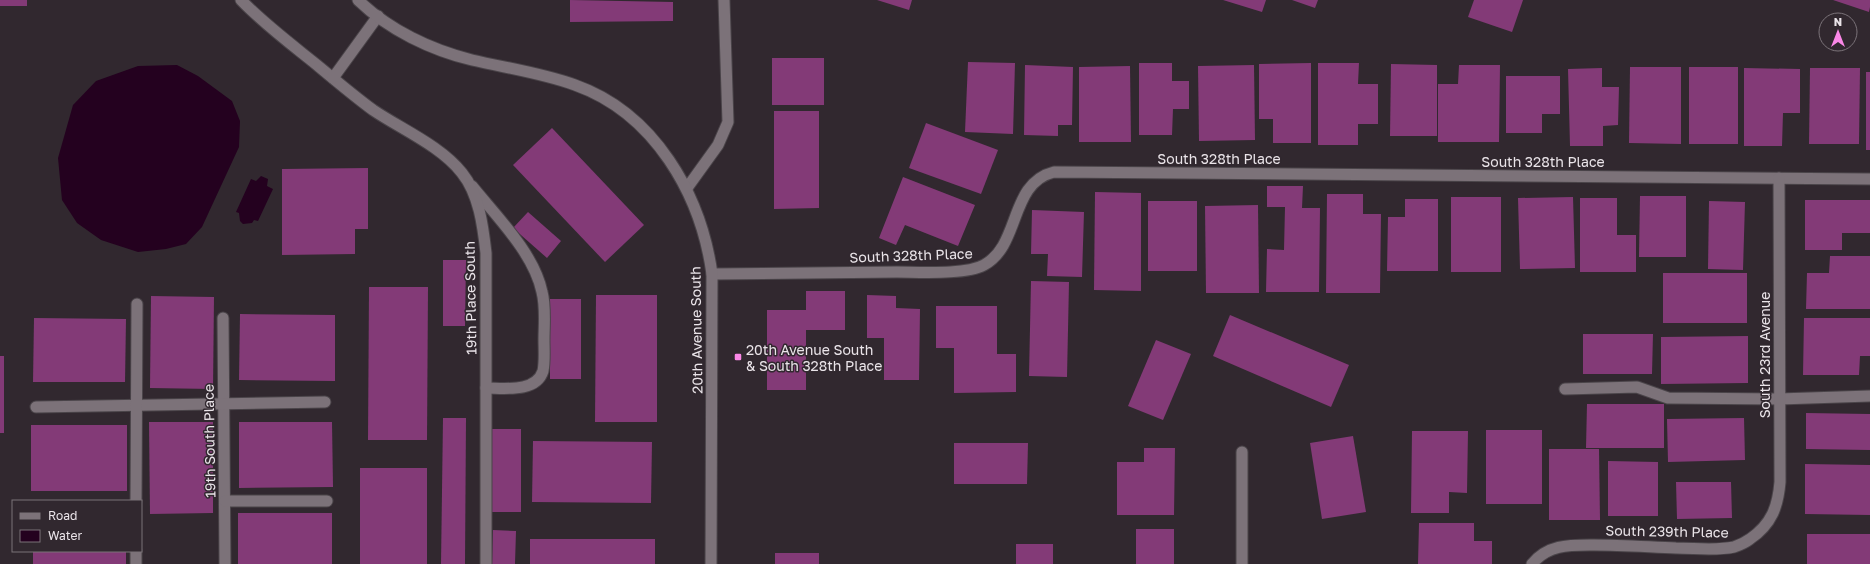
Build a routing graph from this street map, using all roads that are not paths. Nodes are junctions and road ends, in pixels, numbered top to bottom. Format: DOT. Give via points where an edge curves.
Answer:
graph roads {
  1 [pos="241,0"];
  2 [pos="358,0"];
  3 [pos="724,0"];
  4 [pos="378,16"];
  5 [pos="333,78"];
  6 [pos="1779,178"];
  7 [pos="1870,179"];
  8 [pos="469,182"];
  9 [pos="687,188"];
  10 [pos="712,274"];
  11 [pos="137,304"];
  12 [pos="223,318"];
  13 [pos="486,388"];
  14 [pos="1565,389"];
  15 [pos="1870,396"];
  16 [pos="1779,399"];
  17 [pos="325,402"];
  18 [pos="224,404"];
  19 [pos="137,405"];
  20 [pos="36,407"];
  21 [pos="1242,452"];
  22 [pos="136,500"];
  23 [pos="225,501"];
  24 [pos="327,501"];
  25 [pos="1764,528"];
  26 [pos="136,552"];
  27 [pos="136,564"];
  28 [pos="225,564"];
  29 [pos="486,564"];
  30 [pos="711,564"];
  31 [pos="1242,564"];
  32 [pos="1532,564"];
  1 -- 5 [label="street, 19th Place South" via="266,24"];
  2 -- 4 [label="street, 20th Avenue South"];
  3 -- 9 [label="street" via="728,122 718,145"];
  4 -- 5 [label="street"];
  4 -- 9 [label="street, 20th Avenue South" via="405,34 432,47 471,60 575,84 610,102 649,135"];
  5 -- 8 [label="street, 19th Place South" via="371,108 452,162"];
  6 -- 7 [label="street, South 328th Place"];
  6 -- 10 [label="street, South 328th Place" via="1054,172 1041,176 1031,186 1020,203 1001,250 990,261 968,271"];
  6 -- 16 [label="street, South 23rd Avenue"];
  8 -- 13 [label="street, 19th Place South" via="482,225 486,253"];
  8 -- 13 [label="street" via="530,261 541,286 544,304 544,361 541,376 526,386"];
  9 -- 10 [label="street, 20th Avenue South" via="704,232"];
  10 -- 30 [label="street, 20th Avenue South"];
  11 -- 19 [label="street"];
  12 -- 18 [label="street, 19th South Place"];
  13 -- 29 [label="street, 19th Place South"];
  14 -- 16 [label="street" via="1637,387 1668,398"];
  15 -- 16 [label="street"];
  16 -- 25 [label="street, South 23rd Avenue" via="1778,500"];
  17 -- 18 [label="street"];
  18 -- 19 [label="street"];
  18 -- 23 [label="street, 19th South Place"];
  19 -- 20 [label="street"];
  19 -- 22 [label="street"];
  21 -- 31 [label="street"];
  23 -- 24 [label="street"];
  23 -- 28 [label="street, 19th South Place"];
  25 -- 32 [label="street, South 239th Place" via="1736,546 1721,548 1564,545 1551,549"];
  26 -- 27 [label="street"];
}
